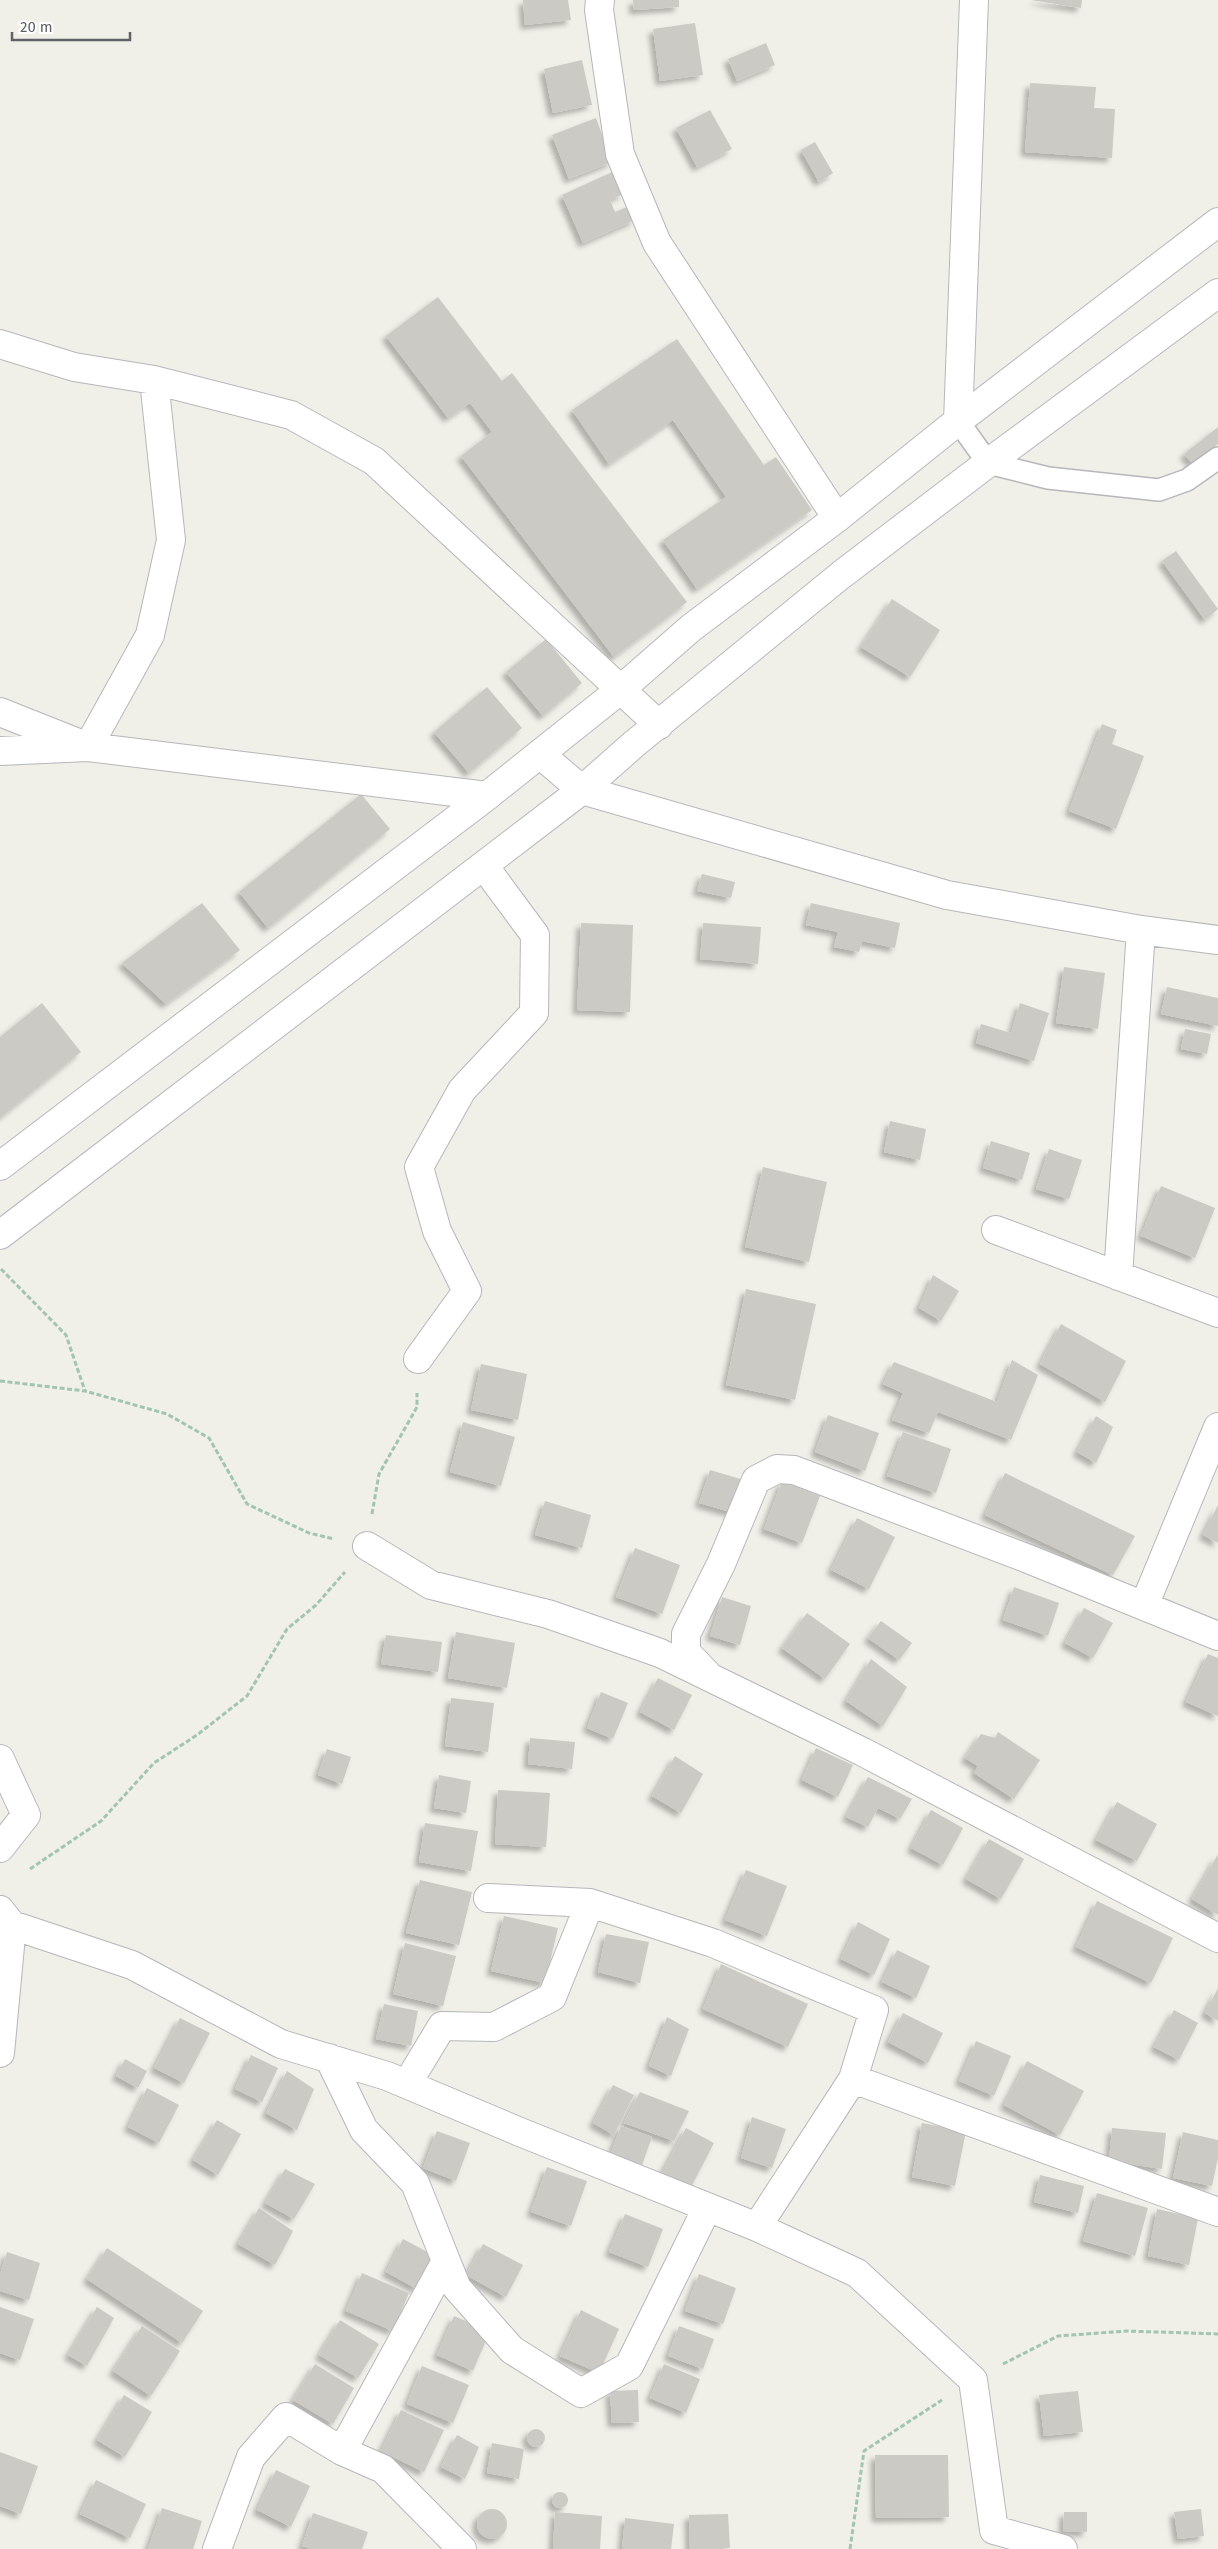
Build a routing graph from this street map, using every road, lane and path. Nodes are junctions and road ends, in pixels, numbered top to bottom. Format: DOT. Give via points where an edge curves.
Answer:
graph roads {
  1 [pos="974,0"];
  2 [pos="597,3"];
  3 [pos="1218,222"];
  4 [pos="1218,293"];
  5 [pos="0,344"];
  6 [pos="154,380"];
  7 [pos="958,421"];
  8 [pos="1218,458"];
  9 [pos="988,463"];
  10 [pos="837,518"];
  11 [pos="620,690"];
  12 [pos="0,712"];
  13 [pos="658,725"];
  14 [pos="88,747"];
  15 [pos="0,751"];
  16 [pos="540,754"];
  17 [pos="582,790"];
  18 [pos="487,796"];
  19 [pos="484,866"];
  20 [pos="1141,930"];
  21 [pos="1218,940"];
  22 [pos="0,1166"];
  23 [pos="996,1230"];
  24 [pos="0,1235"];
  25 [pos="0,1268"];
  26 [pos="1118,1276"];
  27 [pos="1218,1313"];
  28 [pos="418,1359"];
  29 [pos="0,1381"];
  30 [pos="85,1390"];
  31 [pos="1218,1427"];
  32 [pos="367,1546"];
  33 [pos="1144,1606"];
  34 [pos="1218,1636"];
  35 [pos="711,1678"];
  36 [pos="0,1759"];
  37 [pos="0,1848"];
  38 [pos="23,1873"];
  39 [pos="488,1898"];
  40 [pos="590,1903"];
  41 [pos="6,1917"];
  42 [pos="1218,1938"];
  43 [pos="0,2053"];
  44 [pos="329,2058"];
  45 [pos="853,2079"];
  46 [pos="408,2084"];
  47 [pos="707,2208"];
  48 [pos="1218,2212"];
  49 [pos="757,2227"];
  50 [pos="446,2261"];
  51 [pos="342,2451"];
  52 [pos="217,2549"];
  53 [pos="462,2549"];
  54 [pos="1063,2549"];
  1 -- 7 [label="street"];
  2 -- 10 [label="street" via="620,154 657,244"];
  3 -- 7 [label="street"];
  4 -- 9 [label="street"];
  5 -- 6 [label="street" via="74,366"];
  6 -- 11 [label="street" via="291,414 374,461"];
  6 -- 14 [label="street" via="171,540 150,634"];
  7 -- 9 [label="lane"];
  7 -- 10 [label="street"];
  8 -- 9 [label="lane" via="1187,480 1160,490 1048,478"];
  9 -- 13 [label="street" via="842,575"];
  10 -- 11 [label="street" via="691,628"];
  11 -- 13 [label="street"];
  11 -- 16 [label="street"];
  12 -- 14 [label="street"];
  13 -- 17 [label="street"];
  14 -- 15 [label="street"];
  14 -- 18 [label="street"];
  16 -- 17 [label="street"];
  16 -- 18 [label="street"];
  17 -- 19 [label="street"];
  17 -- 20 [label="street" via="947,895"];
  18 -- 22 [label="street"];
  19 -- 24 [label="street"];
  19 -- 28 [label="street" via="535,935 534,1014 462,1090 419,1167 437,1231 467,1291"];
  20 -- 21 [label="street"];
  20 -- 26 [label="street"];
  23 -- 26 [label="street"];
  25 -- 30 [label="path" via="66,1335"];
  26 -- 27 [label="street"];
  28 -- 32 [label="path" via="417,1407 379,1474"];
  29 -- 30 [label="path"];
  30 -- 32 [label="path" via="167,1414 209,1438 247,1504 309,1533"];
  31 -- 33 [label="street"];
  32 -- 35 [label="street" via="431,1585 548,1614 660,1654"];
  32 -- 38 [label="path" via="316,1605 287,1629 247,1696 197,1736 154,1763 101,1821"];
  33 -- 34 [label="street"];
  33 -- 35 [label="street" via="794,1470 777,1469 756,1480 721,1564 686,1634 686,1652"];
  35 -- 42 [label="street" via="863,1752"];
  36 -- 37 [label="street" via="26,1815"];
  39 -- 40 [label="street"];
  40 -- 45 [label="street" via="713,1943 874,2010"];
  40 -- 46 [label="street" via="552,1997 494,2027 442,2026"];
  41 -- 43 [label="street"];
  41 -- 44 [label="street" via="132,1965 281,2044"];
  44 -- 46 [label="street"];
  44 -- 50 [label="street" via="364,2130 415,2183"];
  45 -- 48 [label="street"];
  45 -- 49 [label="street"];
  46 -- 47 [label="street"];
  47 -- 49 [label="street"];
  47 -- 50 [label="street" via="629,2366 581,2393 512,2350 457,2288"];
  49 -- 54 [label="street" via="858,2273 973,2380 994,2530"];
  50 -- 51 [label="street"];
  51 -- 52 [label="street" via="286,2417 251,2457"];
  51 -- 53 [label="street" via="383,2469"];
}
